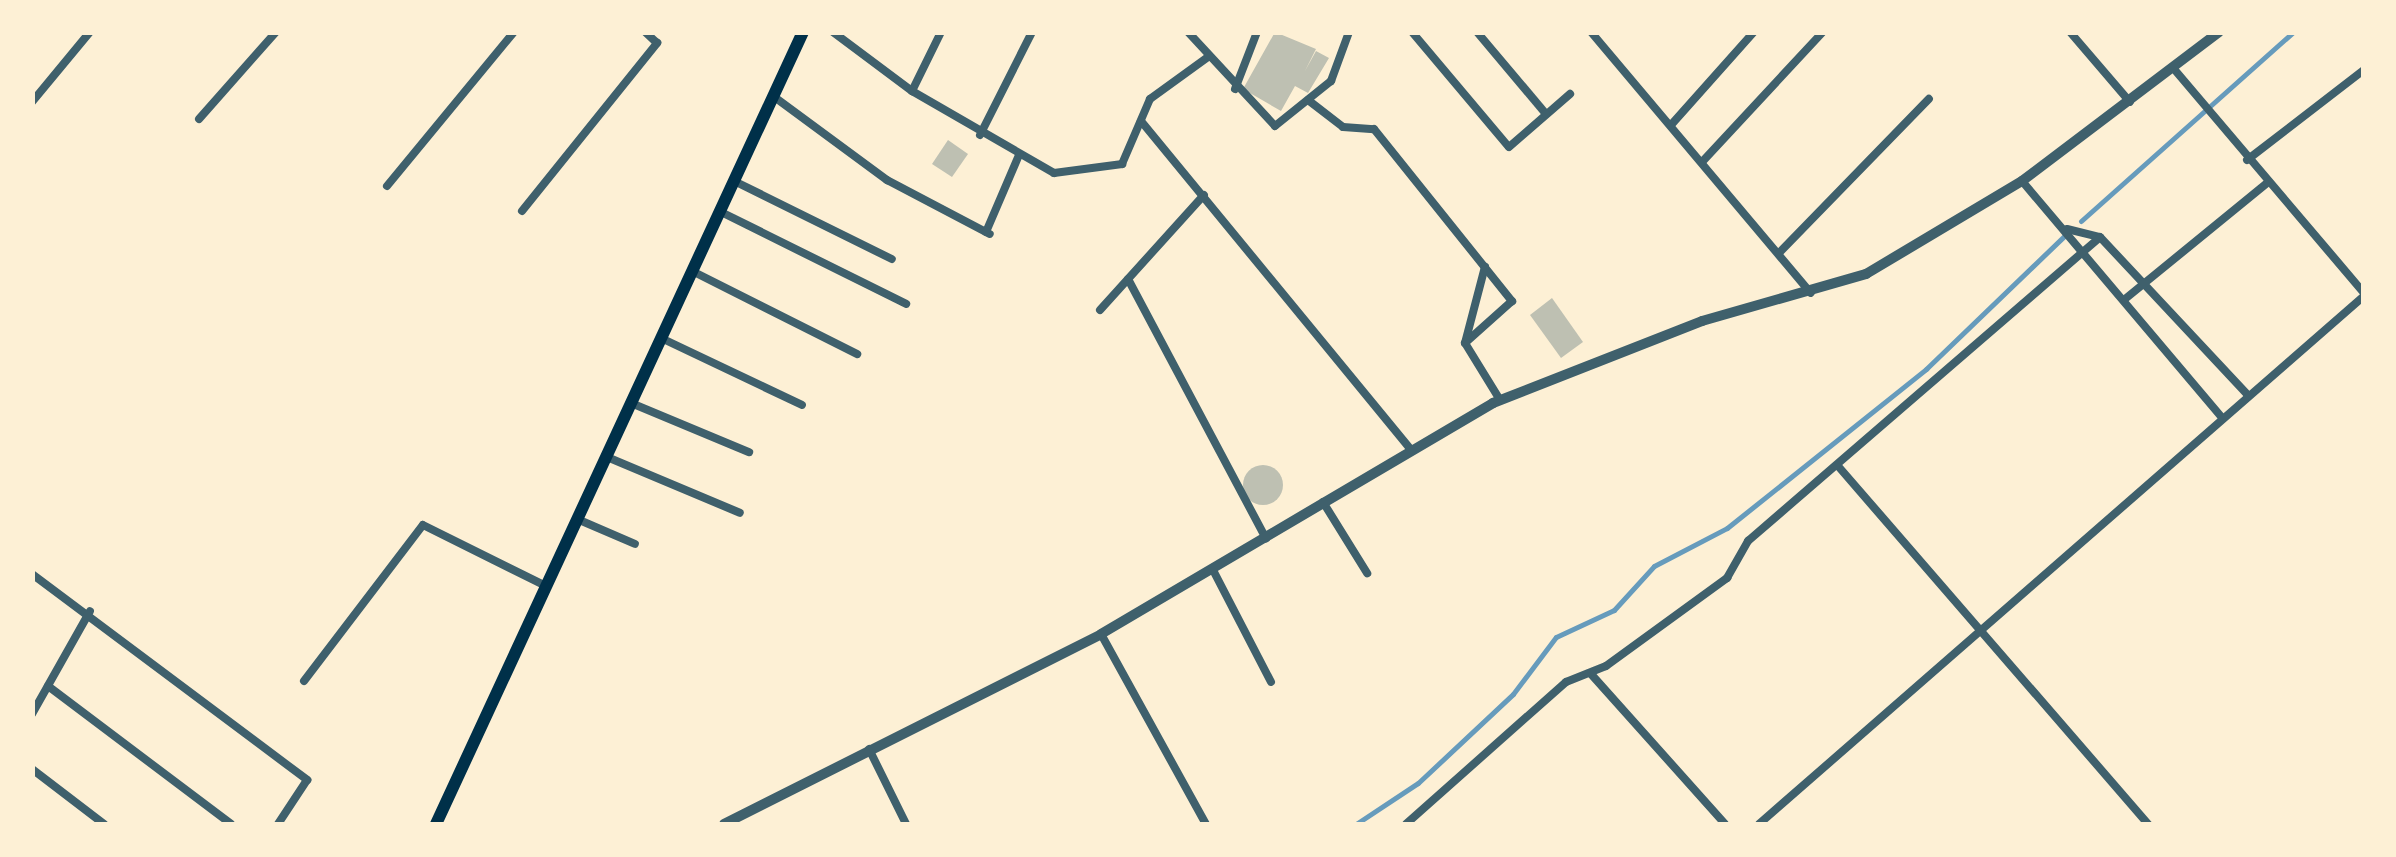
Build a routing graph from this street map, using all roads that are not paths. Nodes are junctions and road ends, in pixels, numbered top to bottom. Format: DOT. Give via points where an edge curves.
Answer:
graph roads {
  1 [pos="76,32"];
  2 [pos="276,32"];
  3 [pos="514,32"];
  4 [pos="644,32"];
  5 [pos="803,32"];
  6 [pos="833,32"];
  7 [pos="941,32"];
  8 [pos="1032,32"];
  9 [pos="1188,32"];
  10 [pos="1258,32"];
  11 [pos="1349,32"];
  12 [pos="1412,32"];
  13 [pos="1478,32"];
  14 [pos="1591,32"];
  15 [pos="1754,32"];
  16 [pos="1822,32"];
  17 [pos="2070,32"];
  18 [pos="2220,32"];
  19 [pos="87,36"];
  20 [pos="1208,57"];
  21 [pos="2174,69"];
  22 [pos="2364,70"];
  23 [pos="1235,89"];
  24 [pos="912,92"];
  25 [pos="1570,94"];
  26 [pos="773,96"];
  27 [pos="1929,99"];
  28 [pos="1308,100"];
  29 [pos="32,102"];
  30 [pos="2130,102"];
  31 [pos="1546,114"];
  32 [pos="200,119"];
  33 [pos="1141,121"];
  34 [pos="1671,125"];
  35 [pos="980,135"];
  36 [pos="1019,155"];
  37 [pos="2247,160"];
  38 [pos="1702,162"];
  39 [pos="734,181"];
  40 [pos="2022,181"];
  41 [pos="2266,184"];
  42 [pos="387,186"];
  43 [pos="1204,194"];
  44 [pos="522,211"];
  45 [pos="719,211"];
  46 [pos="2066,228"];
  47 [pos="2100,237"];
  48 [pos="1779,253"];
  49 [pos="2079,254"];
  50 [pos="892,259"];
  51 [pos="1485,267"];
  52 [pos="692,271"];
  53 [pos="1128,279"];
  54 [pos="2146,282"];
  55 [pos="1811,292"];
  56 [pos="2364,295"];
  57 [pos="2125,299"];
  58 [pos="906,304"];
  59 [pos="1100,310"];
  60 [pos="661,338"];
  61 [pos="1466,343"];
  62 [pos="858,354"];
  63 [pos="2247,394"];
  64 [pos="1500,400"];
  65 [pos="632,403"];
  66 [pos="802,406"];
  67 [pos="2222,418"];
  68 [pos="1409,447"];
  69 [pos="749,452"];
  70 [pos="607,457"];
  71 [pos="1838,466"];
  72 [pos="1324,502"];
  73 [pos="740,513"];
  74 [pos="577,519"];
  75 [pos="1266,538"];
  76 [pos="635,544"];
  77 [pos="1213,570"];
  78 [pos="1366,573"];
  79 [pos="32,574"];
  80 [pos="546,586"];
  81 [pos="90,611"];
  82 [pos="1980,628"];
  83 [pos="1101,634"];
  84 [pos="1592,674"];
  85 [pos="304,681"];
  86 [pos="1271,682"];
  87 [pos="48,686"];
  88 [pos="32,714"];
  89 [pos="870,749"];
  90 [pos="32,769"];
  91 [pos="104,824"];
  92 [pos="231,824"];
  93 [pos="278,824"];
  94 [pos="436,824"];
  95 [pos="724,824"];
  96 [pos="906,824"];
  97 [pos="1206,824"];
  98 [pos="1406,824"];
  99 [pos="1725,824"];
  100 [pos="1759,824"];
  101 [pos="2148,824"];
  1 -- 19 [label="street"];
  2 -- 32 [label="street"];
  3 -- 42 [label="street"];
  4 -- 44 [label="street" via="657,43"];
  5 -- 26 [label="main road"];
  6 -- 24 [label="street"];
  7 -- 24 [label="street"];
  8 -- 35 [label="street"];
  9 -- 20 [label="street"];
  10 -- 23 [label="street"];
  11 -- 28 [label="street" via="1331,81"];
  12 -- 31 [label="street" via="1509,147"];
  13 -- 31 [label="street"];
  14 -- 34 [label="street"];
  15 -- 34 [label="street"];
  16 -- 38 [label="street"];
  17 -- 30 [label="street"];
  18 -- 21 [label="street"];
  19 -- 29 [label="street"];
  20 -- 23 [label="street"];
  20 -- 33 [label="street" via="1150,99"];
  21 -- 30 [label="street"];
  21 -- 37 [label="street"];
  22 -- 37 [label="street"];
  23 -- 28 [label="street" via="1276,126"];
  24 -- 35 [label="street"];
  25 -- 31 [label="street"];
  26 -- 36 [label="street" via="887,180 988,233"];
  26 -- 39 [label="main road"];
  27 -- 48 [label="street"];
  28 -- 51 [label="street" via="1342,127 1374,129"];
  30 -- 40 [label="street"];
  33 -- 36 [label="street" via="1111,169 1054,173"];
  33 -- 43 [label="street"];
  34 -- 38 [label="street"];
  35 -- 36 [label="street"];
  37 -- 41 [label="street"];
  38 -- 48 [label="street"];
  39 -- 45 [label="main road"];
  39 -- 50 [label="street"];
  40 -- 46 [label="street"];
  40 -- 55 [label="street" via="1866,274"];
  41 -- 54 [label="street"];
  41 -- 56 [label="street"];
  43 -- 53 [label="street"];
  43 -- 68 [label="street"];
  45 -- 52 [label="main road"];
  45 -- 58 [label="street"];
  46 -- 47 [label="street"];
  46 -- 49 [label="street"];
  47 -- 49 [label="street"];
  47 -- 54 [label="street"];
  48 -- 55 [label="street"];
  49 -- 57 [label="street"];
  49 -- 71 [label="street"];
  51 -- 61 [label="street"];
  51 -- 61 [label="street" via="1512,301"];
  52 -- 60 [label="main road"];
  52 -- 62 [label="street"];
  53 -- 59 [label="street"];
  53 -- 75 [label="street"];
  54 -- 57 [label="street"];
  54 -- 63 [label="street"];
  55 -- 64 [label="street" via="1702,321"];
  56 -- 63 [label="street"];
  57 -- 67 [label="street"];
  60 -- 65 [label="main road"];
  60 -- 66 [label="street"];
  61 -- 64 [label="street"];
  63 -- 67 [label="street"];
  64 -- 68 [label="street"];
  65 -- 69 [label="street"];
  65 -- 70 [label="main road"];
  67 -- 82 [label="street"];
  68 -- 72 [label="street"];
  70 -- 73 [label="street"];
  70 -- 74 [label="main road"];
  71 -- 82 [label="street"];
  71 -- 84 [label="street" via="1748,541 1726,578"];
  72 -- 75 [label="street"];
  72 -- 78 [label="street"];
  74 -- 76 [label="street"];
  74 -- 80 [label="main road"];
  75 -- 77 [label="street"];
  77 -- 83 [label="street"];
  77 -- 86 [label="street"];
  79 -- 81 [label="street"];
  80 -- 85 [label="street" via="424,525"];
  80 -- 94 [label="main road"];
  81 -- 87 [label="street"];
  81 -- 93 [label="street" via="307,780"];
  82 -- 100 [label="street"];
  82 -- 101 [label="street"];
  83 -- 89 [label="street"];
  83 -- 97 [label="street"];
  84 -- 98 [label="street" via="1566,682"];
  84 -- 99 [label="street"];
  87 -- 88 [label="street"];
  87 -- 92 [label="street"];
  89 -- 95 [label="street"];
  89 -- 96 [label="street"];
  90 -- 91 [label="street"];
}
